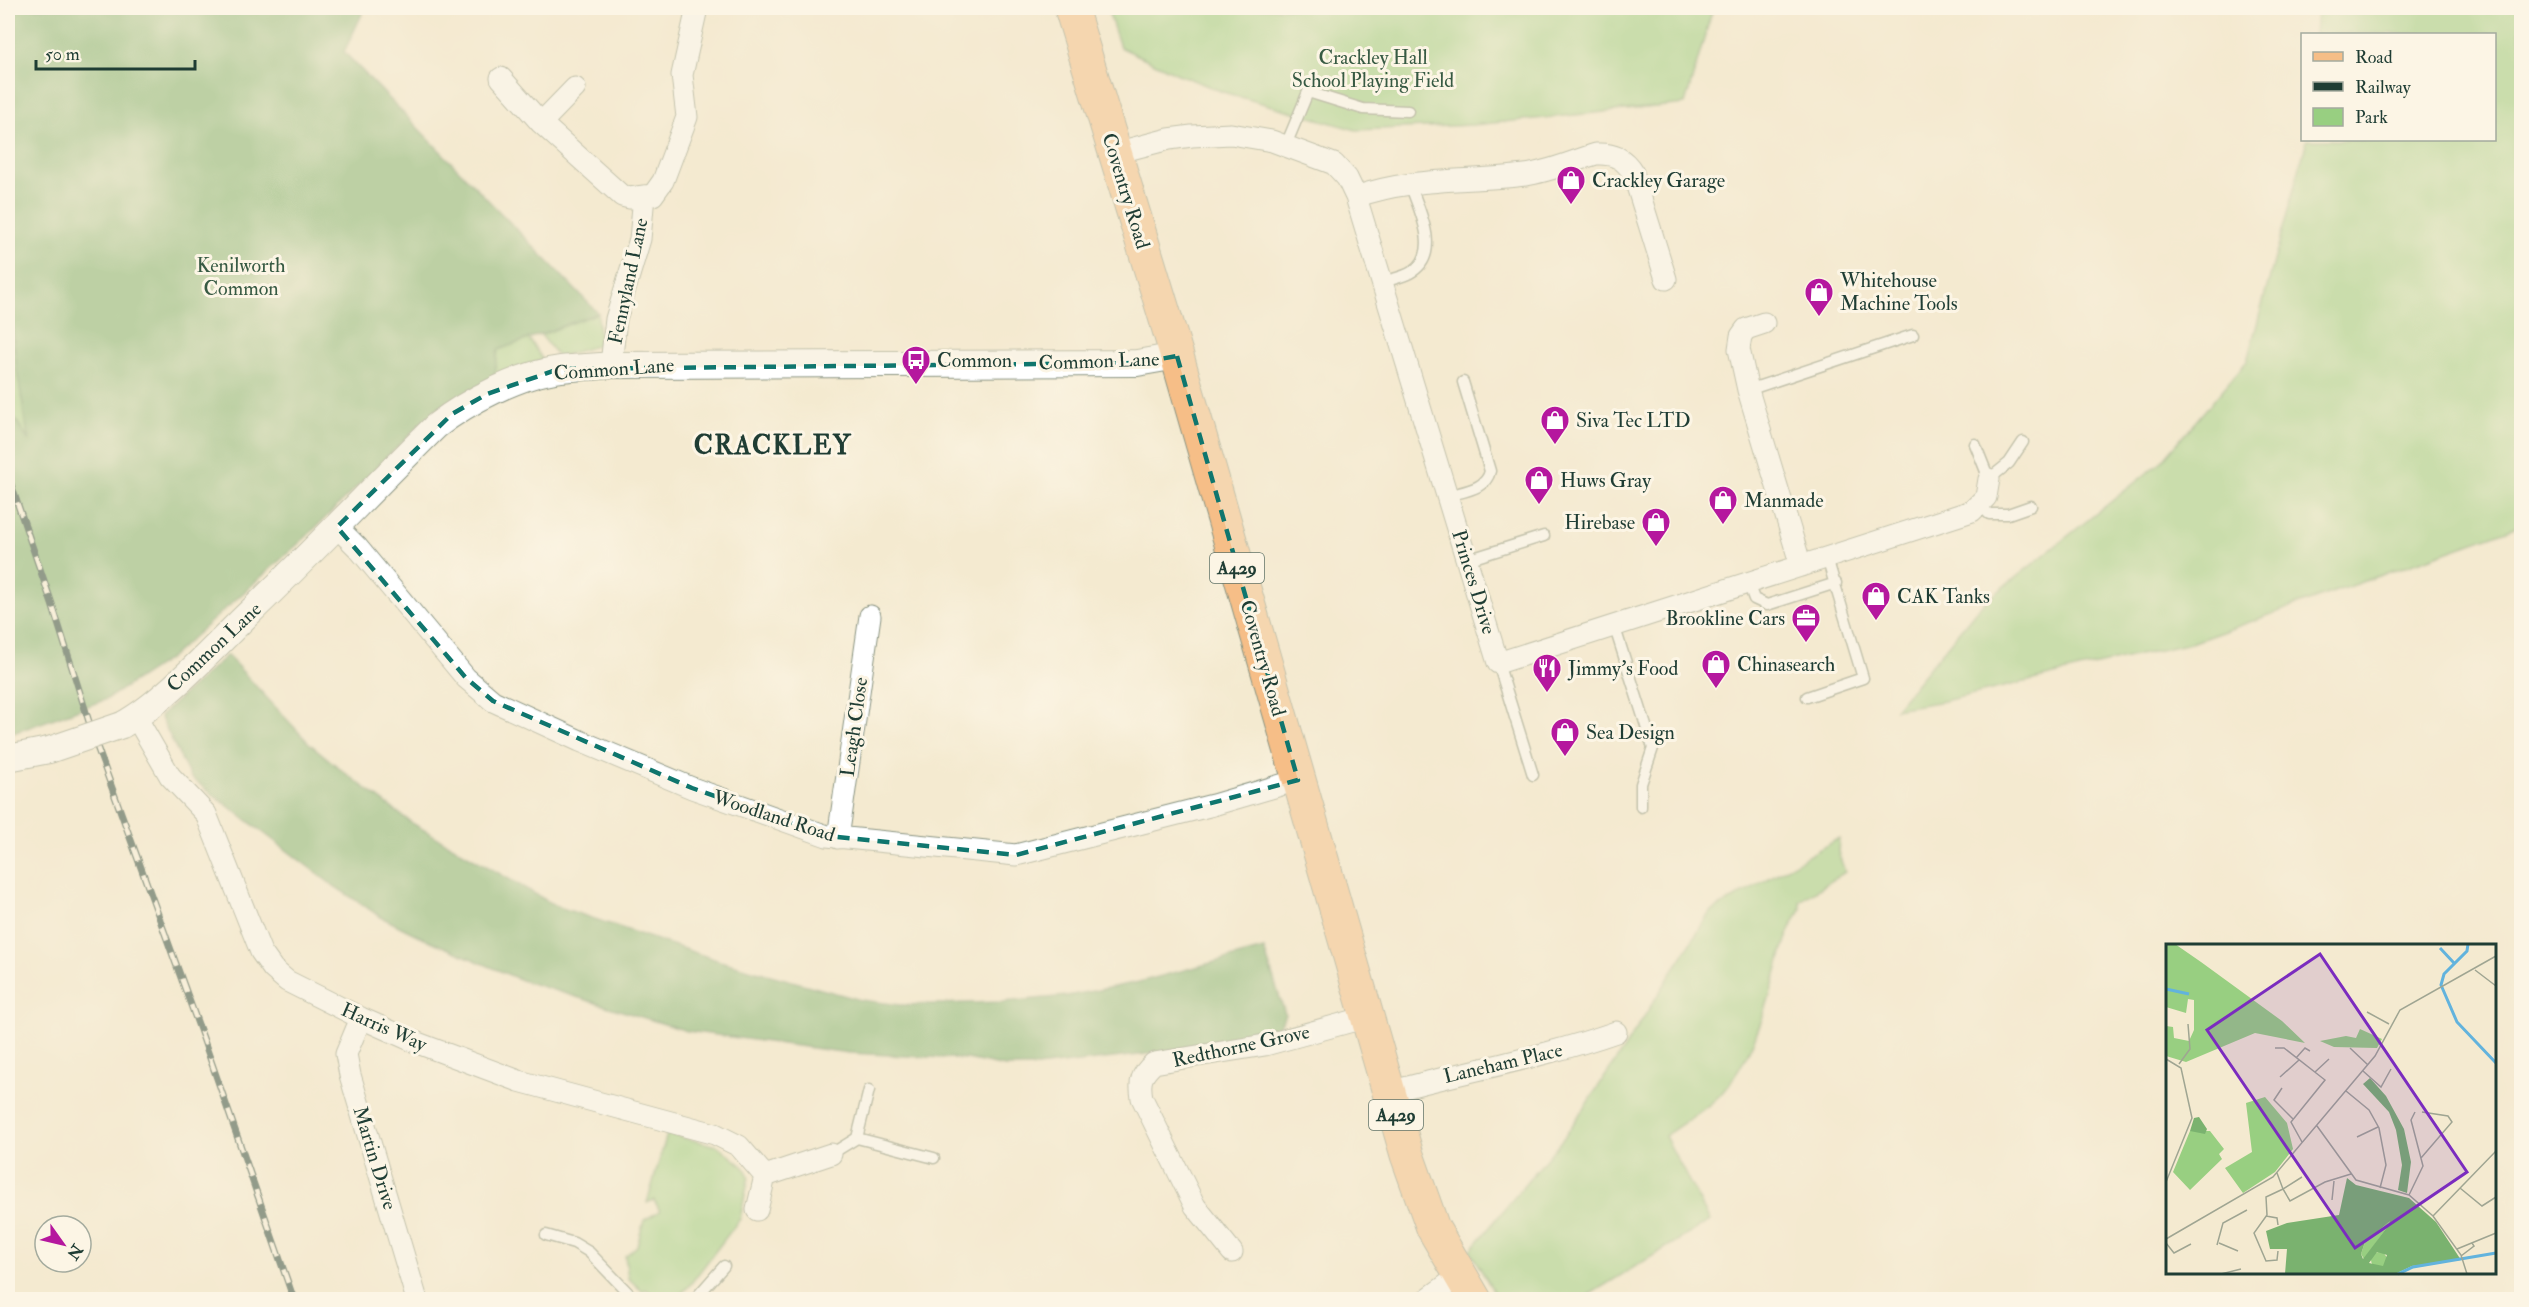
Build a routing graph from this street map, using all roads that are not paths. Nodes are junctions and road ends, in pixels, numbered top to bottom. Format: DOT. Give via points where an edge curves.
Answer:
graph roads {
  1 [pos="697,8"];
  2 [pos="1071,8"];
  3 [pos="501,78"];
  4 [pos="575,88"];
  5 [pos="1408,111"];
  6 [pos="541,123"];
  7 [pos="1286,145"];
  8 [pos="1115,153"];
  9 [pos="1410,184"];
  10 [pos="644,196"];
  11 [pos="1356,198"];
  12 [pos="1666,279"];
  13 [pos="1382,282"];
  14 [pos="1764,322"];
  15 [pos="1913,335"];
  16 [pos="1177,356"];
  17 [pos="611,365"];
  18 [pos="1463,382"];
  19 [pos="1748,390"];
  20 [pos="2023,442"];
  21 [pos="1975,444"];
  22 [pos="1989,479"];
  23 [pos="1447,496"];
  24 [pos="1980,505"];
  25 [pos="2031,506"];
  26 [pos="337,527"];
  27 [pos="1544,536"];
  28 [pos="1827,558"];
  29 [pos="1467,560"];
  30 [pos="1801,566"];
  31 [pos="1748,583"];
  32 [pos="1836,583"];
  33 [pos="870,616"];
  34 [pos="1614,625"];
  35 [pos="1498,663"];
  36 [pos="1807,698"];
  37 [pos="136,716"];
  38 [pos="8,758"];
  39 [pos="1533,775"];
  40 [pos="1298,780"];
  41 [pos="1641,807"];
  42 [pos="838,838"];
  43 [pos="1367,1017"];
  44 [pos="361,1018"];
  45 [pos="1616,1032"];
  46 [pos="869,1090"];
  47 [pos="1389,1092"];
  48 [pos="857,1138"];
  49 [pos="831,1154"];
  50 [pos="934,1158"];
  51 [pos="765,1176"];
  52 [pos="757,1210"];
  53 [pos="546,1234"];
  54 [pos="1232,1252"];
  55 [pos="724,1266"];
  56 [pos="1467,1288"];
  57 [pos="417,1299"];
  58 [pos="635,1299"];
  59 [pos="694,1299"];
  60 [pos="1426,1299"];
  1 -- 10 [label="street, Fennyland Lane" via="682,75 687,117 663,181 653,195"];
  2 -- 8 [label="main road, Coventry Road / A429"];
  3 -- 6 [label="street, Fennyland Lane"];
  4 -- 6 [label="street"];
  5 -- 7 [label="lane" via="1362,109 1308,92"];
  6 -- 10 [label="street, Fennyland Lane" via="622,196"];
  7 -- 8 [label="street, Princes Drive" via="1212,134 1169,139"];
  7 -- 11 [label="street, Princes Drive" via="1334,164 1347,178"];
  8 -- 16 [label="main road, Coventry Road / A429"];
  9 -- 11 [label="street" via="1378,189"];
  9 -- 12 [label="street" via="1529,175 1596,154 1619,157 1638,185"];
  9 -- 13 [label="lane" via="1428,240 1426,254 1414,271"];
  10 -- 17 [label="street, Fennyland Lane" via="640,239 616,319"];
  11 -- 13 [label="street, Princes Drive"];
  13 -- 23 [label="street, Princes Drive"];
  14 -- 19 [label="street" via="1746,329 1739,343"];
  15 -- 19 [label="lane"];
  16 -- 17 [label="street, Common Lane" via="1137,363"];
  16 -- 40 [label="main road, Coventry Road / A429"];
  17 -- 26 [label="street, Common Lane" via="559,369 469,402 436,426"];
  18 -- 23 [label="lane" via="1490,471 1481,486"];
  19 -- 30 [label="street"];
  20 -- 22 [label="lane" via="2009,463"];
  21 -- 22 [label="lane"];
  22 -- 24 [label="street" via="1986,497"];
  23 -- 29 [label="street, Princes Drive"];
  24 -- 25 [label="lane" via="1989,514 1998,515"];
  24 -- 28 [label="street" via="1972,511"];
  26 -- 37 [label="street, Common Lane" via="206,655"];
  26 -- 42 [label="street, Woodland Road" via="466,678 493,701 702,792"];
  27 -- 29 [label="lane"];
  28 -- 30 [label="street"];
  28 -- 32 [label="lane"];
  29 -- 35 [label="street, Princes Drive"];
  30 -- 31 [label="street"];
  31 -- 32 [label="lane" via="1754,598 1767,604"];
  31 -- 34 [label="street"];
  32 -- 36 [label="lane" via="1863,678"];
  33 -- 42 [label="street, Leagh Close"];
  34 -- 35 [label="street"];
  34 -- 41 [label="lane" via="1653,748 1641,784"];
  35 -- 39 [label="lane"];
  37 -- 38 [label="street, Common Lane, bridge" via="49,750"];
  37 -- 44 [label="street, Harris Way" via="170,776 206,814 261,952 273,969 287,981"];
  40 -- 42 [label="street, Woodland Road" via="1017,855"];
  40 -- 43 [label="main road, Coventry Road / A429"];
  43 -- 47 [label="main road, Coventry Road / A429"];
  43 -- 54 [label="street, Redthorne Grove" via="1265,1045 1154,1063 1144,1072 1139,1082 1142,1098 1194,1206"];
  44 -- 51 [label="street, Harris Way" via="519,1081 715,1134 739,1146"];
  44 -- 57 [label="street, Martin Drive" via="346,1054 350,1075"];
  45 -- 47 [label="street, Laneham Place" via="1527,1059"];
  46 -- 48 [label="lane"];
  47 -- 56 [label="main road, Coventry Road / A429" via="1433,1228"];
  48 -- 49 [label="lane"];
  48 -- 50 [label="lane"];
  49 -- 51 [label="street"];
  51 -- 52 [label="street"];
  53 -- 58 [label="lane" via="589,1252"];
  55 -- 59 [label="lane"];
  56 -- 60 [label="street"];
}
